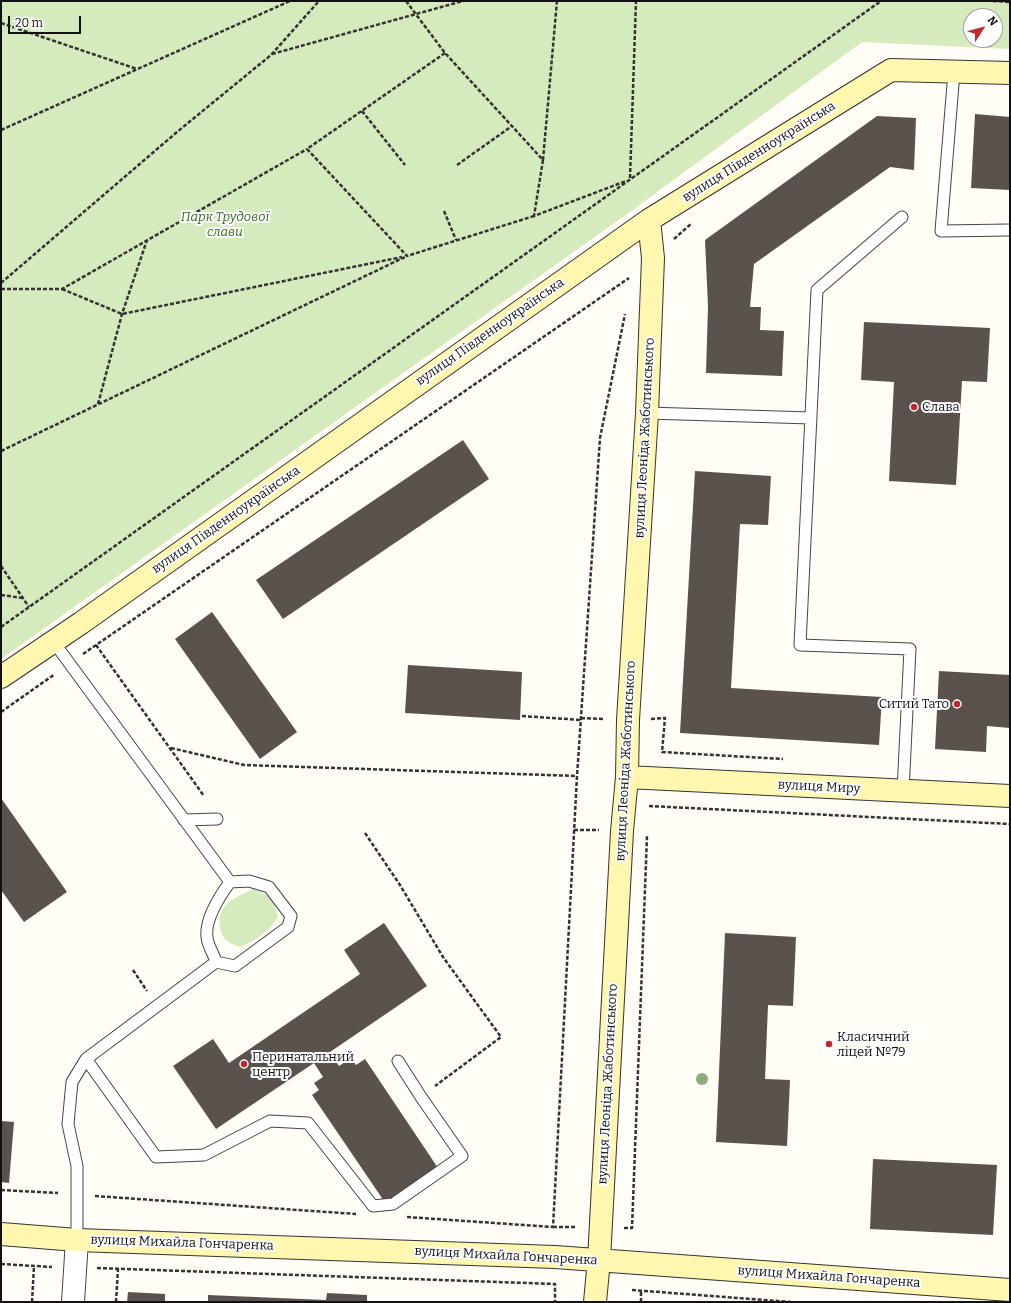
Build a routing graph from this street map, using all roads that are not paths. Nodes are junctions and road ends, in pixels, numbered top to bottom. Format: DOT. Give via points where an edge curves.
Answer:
graph roads {
  1 [pos="954,72"];
  2 [pos="1010,73"];
  3 [pos="902,217"];
  4 [pos="649,220"];
  5 [pos="1010,230"];
  6 [pos="648,412"];
  7 [pos="811,418"];
  8 [pos="53,642"];
  9 [pos="1,677"];
  10 [pos="627,777"];
  11 [pos="903,791"];
  12 [pos="1010,796"];
  13 [pos="217,819"];
  14 [pos="184,820"];
  15 [pos="230,882"];
  16 [pos="216,962"];
  17 [pos="86,1059"];
  18 [pos="398,1061"];
  19 [pos="1,1234"];
  20 [pos="77,1240"];
  21 [pos="599,1260"];
  22 [pos="1010,1290"];
  23 [pos="73,1302"];
  24 [pos="595,1302"];
  1 -- 2 [label="street, вулиця Південноукраїнська"];
  1 -- 4 [label="street, вулиця Південноукраїнська" via="891,70"];
  1 -- 5 [label="lane" via="941,231"];
  3 -- 7 [label="lane" via="817,290"];
  4 -- 6 [label="street, вулиця Леоніда Жаботинського" via="653,258"];
  4 -- 8 [label="street, вулиця Південноукраїнська"];
  6 -- 7 [label="lane"];
  6 -- 10 [label="street, вулиця Леоніда Жаботинського" via="628,720"];
  7 -- 11 [label="lane" via="800,645 910,649"];
  8 -- 9 [label="street, вулиця Південноукраїнська"];
  8 -- 14 [label="lane"];
  10 -- 11 [label="street, вулиця Миру"];
  10 -- 21 [label="street, вулиця Леоніда Жаботинського"];
  11 -- 12 [label="street, вулиця Миру"];
  13 -- 14 [label="lane"];
  14 -- 15 [label="lane"];
  15 -- 16 [label="lane" via="216,901 208,923 207,940"];
  15 -- 16 [label="lane" via="250,880 269,887 291,916 288,928 235,966"];
  16 -- 17 [label="lane"];
  17 -- 18 [label="lane" via="156,1157 204,1155 270,1121 308,1122 373,1206 393,1204 462,1156"];
  17 -- 20 [label="lane" via="72,1082 68,1124 77,1166"];
  19 -- 20 [label="street, вулиця Михайла Гончаренка"];
  20 -- 21 [label="street, вулиця Михайла Гончаренка" via="555,1256"];
  20 -- 23 [label="street"];
  21 -- 22 [label="street, вулиця Михайла Гончаренка"];
  21 -- 24 [label="street, вулиця Леоніда Жаботинського"];
}
